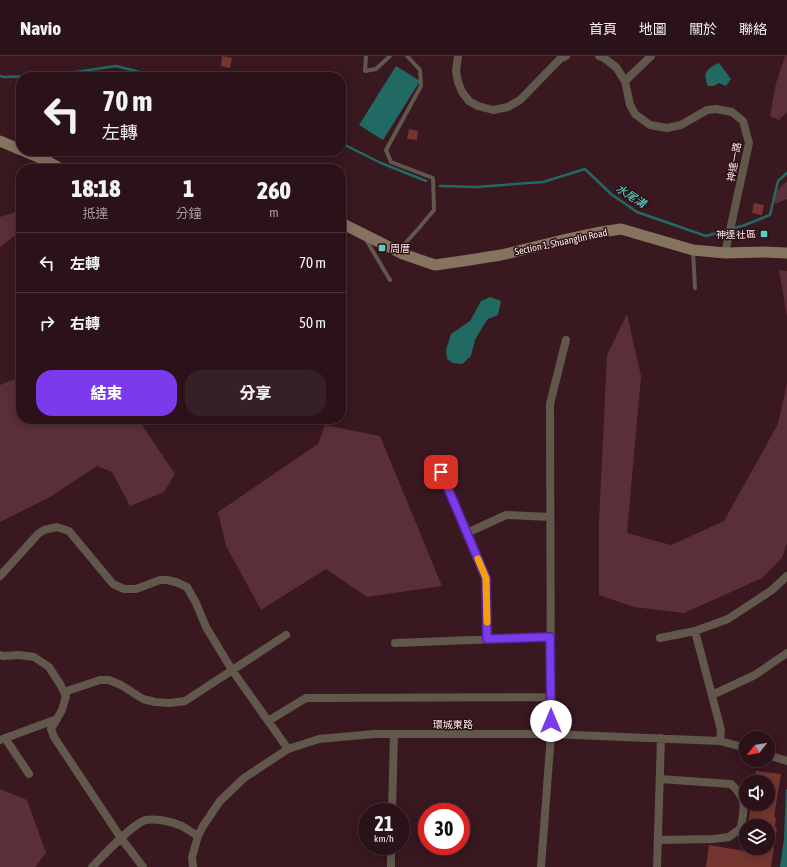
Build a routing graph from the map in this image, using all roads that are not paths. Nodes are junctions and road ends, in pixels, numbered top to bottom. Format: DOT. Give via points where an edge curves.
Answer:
graph roads {
  1 [pos="366,56"];
  2 [pos="390,56"];
  3 [pos="407,56"];
  4 [pos="458,56"];
  5 [pos="566,56"];
  6 [pos="599,56"];
  7 [pos="651,56"];
  8 [pos="625,81"];
  9 [pos="0,141"];
  10 [pos="16,148"];
  11 [pos="36,156"];
  12 [pos="52,164"];
  13 [pos="346,226"];
  14 [pos="362,234"];
  15 [pos="693,250"];
  16 [pos="398,252"];
  17 [pos="725,253"];
  18 [pos="787,253"];
  19 [pos="390,280"];
  20 [pos="696,288"];
  21 [pos="566,340"];
  22 [pos="436,459"];
  23 [pos="550,517"];
  24 [pos="467,533"];
  25 [pos="0,576"];
  26 [pos="786,579"];
  27 [pos="695,631"];
  28 [pos="286,635"];
  29 [pos="550,637"];
  30 [pos="660,638"];
  31 [pos="487,639"];
  32 [pos="395,643"];
  33 [pos="787,653"];
  34 [pos="1,657"];
  35 [pos="232,670"];
  36 [pos="64,692"];
  37 [pos="712,695"];
  38 [pos="551,697"];
  39 [pos="57,718"];
  40 [pos="268,721"];
  41 [pos="394,734"];
  42 [pos="551,734"];
  43 [pos="661,738"];
  44 [pos="3,739"];
  45 [pos="720,741"];
  46 [pos="739,746"];
  47 [pos="288,749"];
  48 [pos="775,757"];
  49 [pos="787,760"];
  50 [pos="29,774"];
  51 [pos="660,779"];
  52 [pos="392,803"];
  53 [pos="198,836"];
  54 [pos="121,838"];
  55 [pos="658,840"];
  56 [pos="391,855"];
  57 [pos="92,867"];
  58 [pos="143,867"];
  59 [pos="193,867"];
  60 [pos="391,867"];
  61 [pos="541,867"];
  62 [pos="657,867"];
  1 -- 2 [label="lane" via="365,71 376,69"];
  3 -- 16 [label="lane" via="420,70 421,86 386,150 391,162 433,178 434,210"];
  4 -- 5 [label="street" via="456,70 462,92 469,101 493,110 508,107 520,100"];
  6 -- 8 [label="street, 神達一路" via="616,67"];
  7 -- 8 [label="street"];
  8 -- 17 [label="street, 神達一路" via="630,105 635,114 650,125 668,128 681,125 707,110 716,109 732,112 743,121 749,143"];
  9 -- 10 [label="street"];
  11 -- 12 [label="street"];
  13 -- 14 [label="street, Section 1, Shuanglin Road"];
  14 -- 16 [label="street, Section 1, Shuanglin Road"];
  14 -- 19 [label="lane"];
  15 -- 16 [label="street, Section 1, Shuanglin Road" via="620,229 501,255 435,265"];
  15 -- 17 [label="street, Section 1, Shuanglin Road"];
  15 -- 20 [label="lane"];
  17 -- 18 [label="street, Section 1, Shuanglin Road"];
  21 -- 23 [label="street" via="550,404"];
  22 -- 24 [label="street"];
  23 -- 24 [label="street" via="506,515"];
  23 -- 29 [label="street"];
  24 -- 31 [label="street" via="486,578"];
  25 -- 35 [label="street" via="44,530 57,527 69,531 114,584 124,589 136,589 160,580 176,582 187,587 206,627"];
  26 -- 27 [label="street" via="728,619"];
  27 -- 30 [label="street"];
  27 -- 37 [label="street"];
  28 -- 35 [label="street"];
  29 -- 31 [label="street"];
  29 -- 38 [label="street"];
  31 -- 32 [label="street"];
  33 -- 37 [label="street" via="755,675"];
  34 -- 36 [label="street" via="34,657 49,667"];
  35 -- 36 [label="street" via="185,701 170,703 143,699 109,680 100,680"];
  35 -- 40 [label="street"];
  36 -- 39 [label="street" via="66,696"];
  37 -- 45 [label="street" via="721,730"];
  38 -- 40 [label="street" via="306,698"];
  38 -- 42 [label="street"];
  39 -- 44 [label="street"];
  39 -- 54 [label="street" via="51,729 54,737"];
  40 -- 47 [label="street"];
  41 -- 42 [label="street, 環城東路"];
  41 -- 47 [label="street, 環城東路" via="319,739"];
  41 -- 52 [label="street"];
  42 -- 43 [label="street, 環城東路"];
  42 -- 61 [label="street"];
  43 -- 45 [label="street, 環城東路"];
  43 -- 51 [label="street"];
  44 -- 50 [label="street"];
  45 -- 46 [label="street, 環城東路"];
  47 -- 53 [label="street, 環城東路" via="244,778 220,801"];
  48 -- 49 [label="street"];
  51 -- 55 [label="street"];
  51 -- 55 [label="street" via="731,784 743,798 743,812 741,828 729,837"];
  53 -- 54 [label="street" via="180,825 161,820 146,820"];
  53 -- 59 [label="street, 環城東路" via="192,857"];
  54 -- 57 [label="street"];
  54 -- 58 [label="street"];
  55 -- 62 [label="street"];
  56 -- 60 [label="street"];
}
